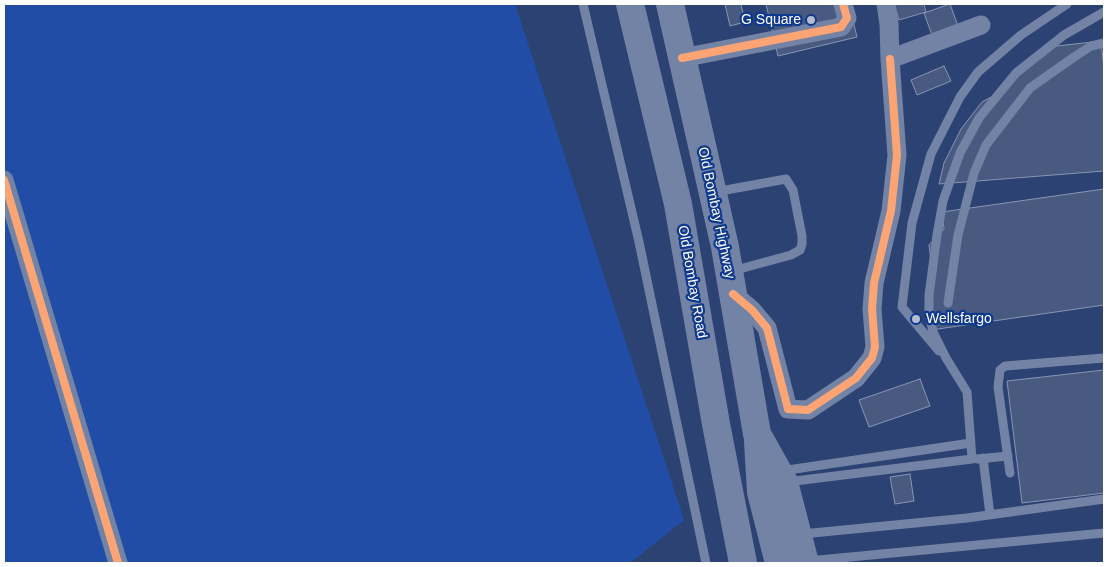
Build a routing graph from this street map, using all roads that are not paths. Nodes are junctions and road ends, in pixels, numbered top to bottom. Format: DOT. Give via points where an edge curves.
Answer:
graph roads {
  1 [pos="584,4"];
  2 [pos="630,4"];
  3 [pos="670,4"];
  4 [pos="843,4"];
  5 [pos="886,4"];
  6 [pos="1067,4"];
  7 [pos="1104,12"];
  8 [pos="981,25"];
  9 [pos="1104,42"];
  10 [pos="682,58"];
  11 [pos="890,59"];
  12 [pos="4,180"];
  13 [pos="712,192"];
  14 [pos="731,283"];
  15 [pos="948,303"];
  16 [pos="946,358"];
  17 [pos="1104,358"];
  18 [pos="971,443"];
  19 [pos="1008,456"];
  20 [pos="983,458"];
  21 [pos="972,459"];
  22 [pos="1010,473"];
  23 [pos="774,482"];
  24 [pos="1104,499"];
  25 [pos="990,515"];
  26 [pos="1104,533"];
  27 [pos="798,534"];
  28 [pos="118,563"];
  29 [pos="706,563"];
  30 [pos="743,563"];
  31 [pos="796,563"];
  1 -- 29 [label="lane" via="640,242"];
  2 -- 30 [label="main road, Old Bombay Road" via="678,204"];
  3 -- 10 [label="main road, Old Bombay Highway"];
  4 -- 10 [label="street" via="847,18 841,27"];
  5 -- 11 [label="street"];
  6 -- 16 [label="lane" via="1021,35 978,72 960,98 932,154 912,223 902,307"];
  7 -- 16 [label="lane" via="1064,35 1016,73 979,118 960,153 943,201 929,295 933,332"];
  8 -- 11 [label="street"];
  9 -- 15 [label="lane" via="1091,46 1030,88 986,145 974,173 960,226"];
  10 -- 13 [label="main road, Old Bombay Highway"];
  11 -- 14 [label="street" via="897,155 891,211 874,283 875,347 867,366 856,378 808,410 788,409 767,328"];
  12 -- 28 [label="street"];
  13 -- 14 [label="main road, Old Bombay Highway"];
  13 -- 14 [label="lane" via="786,179 793,190 802,236 800,250"];
  14 -- 23 [label="main road, Old Bombay Highway" via="758,434"];
  16 -- 18 [label="lane" via="967,392"];
  17 -- 19 [label="lane" via="1005,366 1000,370 998,387"];
  18 -- 21 [label="lane"];
  18 -- 23 [label="lane"];
  19 -- 20 [label="lane"];
  19 -- 22 [label="lane"];
  20 -- 21 [label="lane"];
  20 -- 25 [label="lane"];
  21 -- 23 [label="lane"];
  23 -- 27 [label="main road"];
  23 -- 31 [label="main road"];
  24 -- 25 [label="lane"];
  25 -- 27 [label="lane"];
  26 -- 31 [label="lane"];
  27 -- 31 [label="main road"];
}
